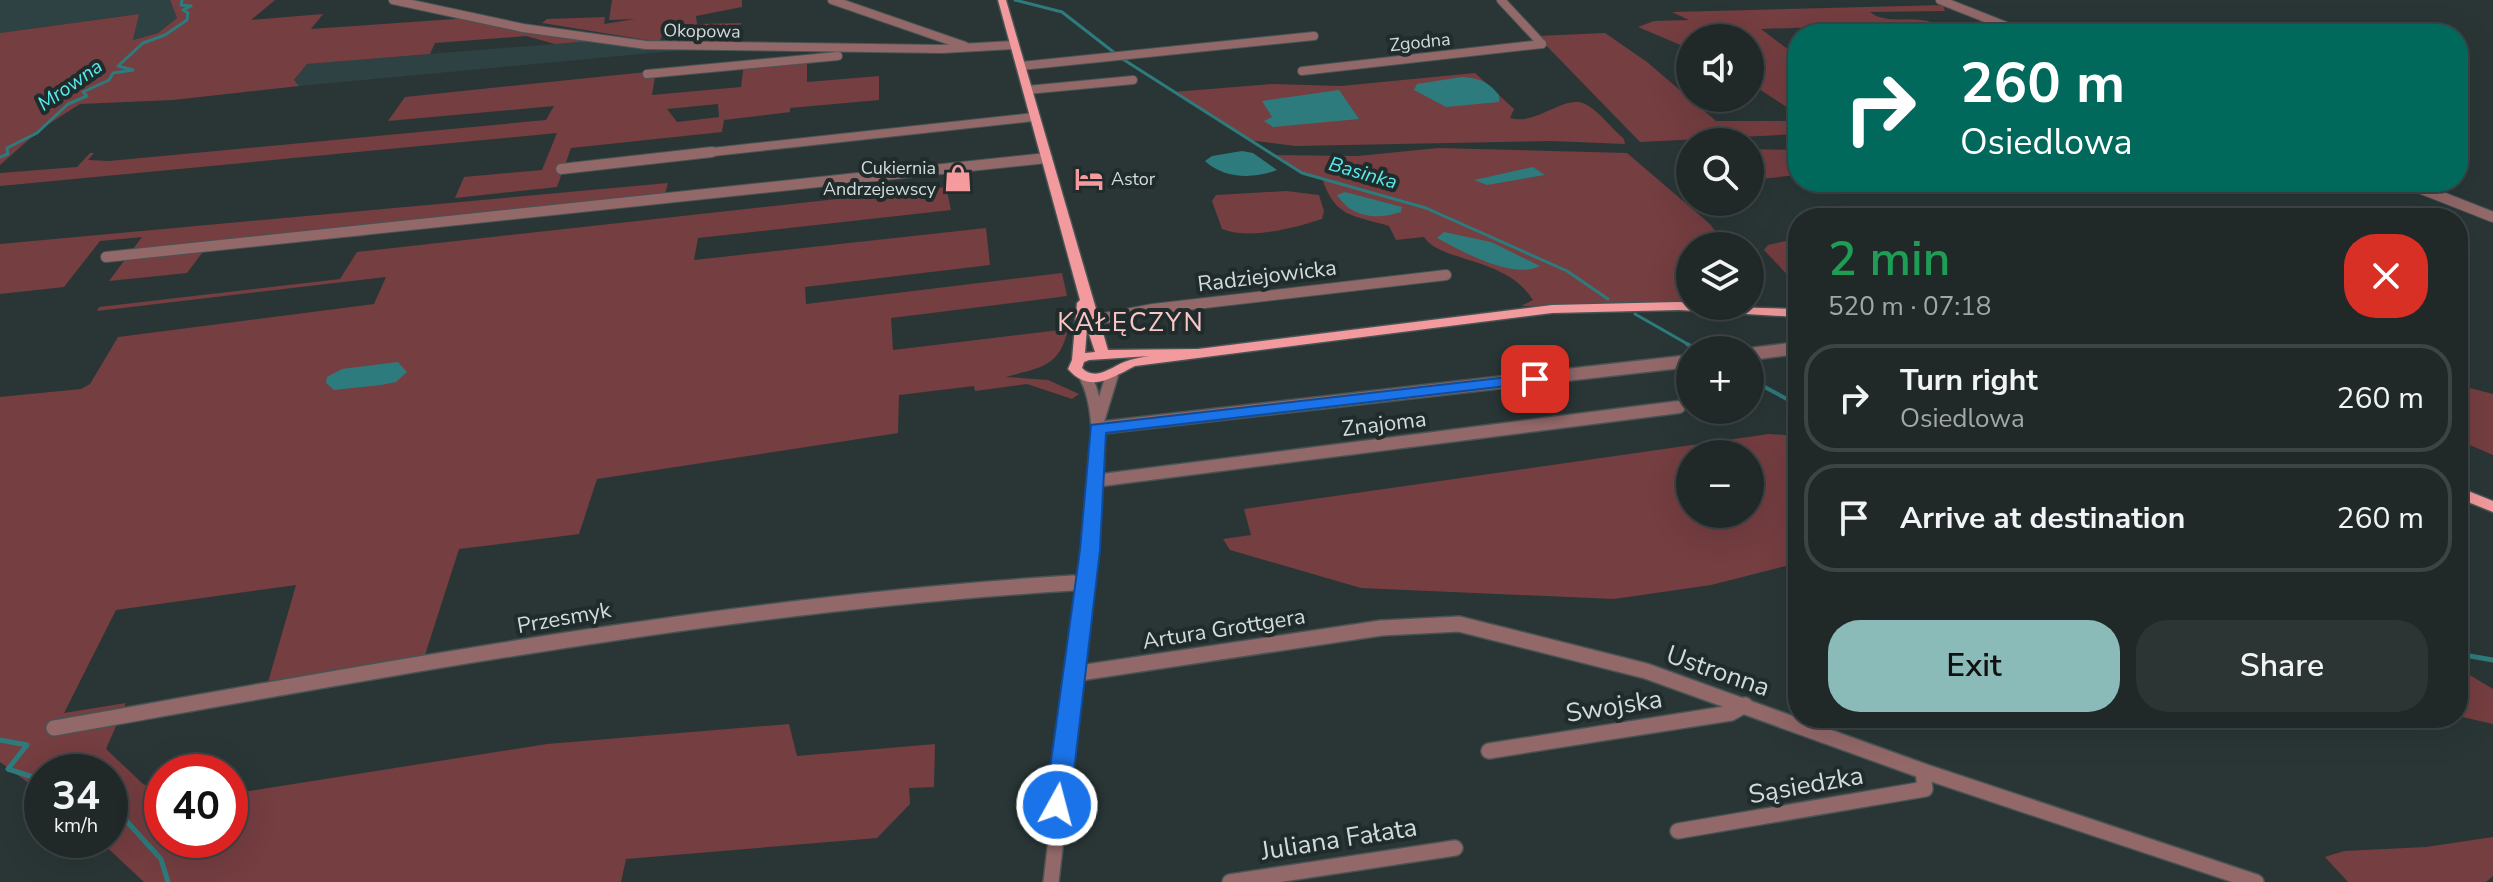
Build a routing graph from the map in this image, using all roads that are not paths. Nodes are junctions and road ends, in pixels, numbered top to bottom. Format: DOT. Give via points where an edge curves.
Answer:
graph roads {
  1 [pos="393,0"];
  2 [pos="832,0"];
  3 [pos="1002,0"];
  4 [pos="1501,0"];
  5 [pos="1940,0"];
  6 [pos="2001,24"];
  7 [pos="1314,36"];
  8 [pos="1013,45"];
  9 [pos="972,48"];
  10 [pos="876,49"];
  11 [pos="1021,66"];
  12 [pos="1302,71"];
  13 [pos="647,74"];
  14 [pos="1133,80"];
  15 [pos="1027,90"];
  16 [pos="1034,117"];
  17 [pos="1047,158"];
  18 [pos="561,169"];
  19 [pos="2429,192"];
  20 [pos="2493,217"];
  21 [pos="106,257"];
  22 [pos="1446,275"];
  23 [pos="1083,287"];
  24 [pos="1788,312"];
  25 [pos="1094,320"];
  26 [pos="1788,349"];
  27 [pos="1764,352"];
  28 [pos="1198,353"];
  29 [pos="1166,354"];
  30 [pos="1078,360"];
  31 [pos="1112,363"];
  32 [pos="1676,363"];
  33 [pos="1086,378"];
  34 [pos="1676,407"];
  35 [pos="1098,425"];
  36 [pos="1094,481"];
  37 [pos="2468,496"];
  38 [pos="2493,507"];
  39 [pos="1086,582"];
  40 [pos="1381,628"];
  41 [pos="1073,674"];
  42 [pos="1745,705"];
  43 [pos="1788,721"];
  44 [pos="54,728"];
  45 [pos="1807,728"];
  46 [pos="1489,751"];
  47 [pos="1923,771"];
  48 [pos="1678,831"];
  49 [pos="1455,848"];
  50 [pos="1051,882"];
  51 [pos="1230,882"];
  52 [pos="2256,882"];
  1 -- 10 [label="street, Okopowa" via="523,28 646,45"];
  2 -- 9 [label="street"];
  3 -- 8 [label="main road"];
  4 -- 12 [label="street, Zgodna" via="1542,44"];
  5 -- 6 [label="street"];
  7 -- 11 [label="street"];
  8 -- 9 [label="street, Okopowa"];
  8 -- 11 [label="main road"];
  9 -- 10 [label="street, Okopowa"];
  10 -- 13 [label="street"];
  11 -- 15 [label="main road"];
  14 -- 15 [label="street"];
  15 -- 16 [label="main road"];
  16 -- 17 [label="main road"];
  16 -- 18 [label="street"];
  17 -- 21 [label="street"];
  17 -- 23 [label="main road"];
  19 -- 20 [label="street"];
  22 -- 25 [label="street, Radziejowicka"];
  23 -- 25 [label="main road"];
  23 -- 30 [label="main road"];
  24 -- 28 [label="main road" via="1679,306 1552,309"];
  25 -- 29 [label="main road" via="1112,347"];
  25 -- 31 [label="main road" via="1099,348"];
  26 -- 27 [label="street"];
  28 -- 29 [label="main road"];
  28 -- 31 [label="main road"];
  29 -- 31 [label="main road"];
  30 -- 31 [label="main road" via="1090,354"];
  30 -- 33 [label="main road" via="1075,369"];
  31 -- 33 [label="main road"];
  31 -- 35 [label="street"];
  32 -- 35 [label="street"];
  33 -- 35 [label="street" via="1094,393"];
  34 -- 36 [label="street, Znajoma"];
  35 -- 36 [label="street"];
  36 -- 39 [label="street"];
  37 -- 38 [label="main road"];
  39 -- 41 [label="street"];
  39 -- 44 [label="street, Przesmyk" via="669,623"];
  40 -- 41 [label="street, Artura Grottgera"];
  40 -- 42 [label="street, Ustronna" via="1459,624 1646,671"];
  41 -- 50 [label="street"];
  42 -- 43 [label="street, Ustronna"];
  42 -- 46 [label="street, Swojska" via="1731,713"];
  45 -- 47 [label="street, Ustronna"];
  47 -- 48 [label="street, Sąsiedzka" via="1925,789"];
  47 -- 52 [label="street, Ustronna"];
  49 -- 51 [label="street, Juliana Fałata"];
}
